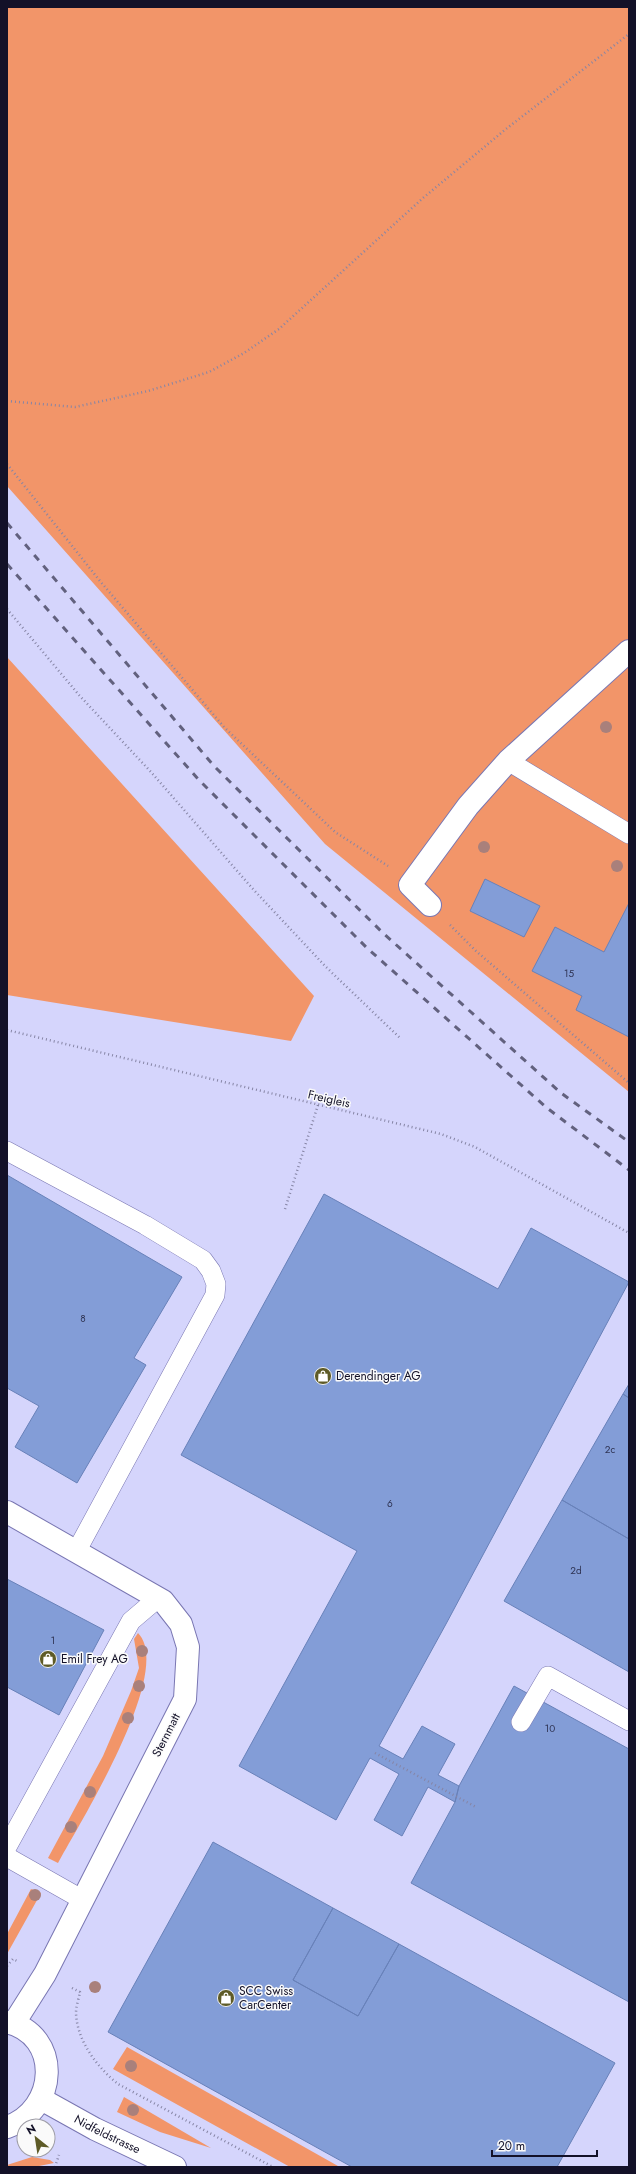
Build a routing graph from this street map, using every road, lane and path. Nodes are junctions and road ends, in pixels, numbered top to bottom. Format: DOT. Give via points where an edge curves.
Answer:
graph roads {
  1 [pos="629,34"];
  2 [pos="7,402"];
  3 [pos="7,464"];
  4 [pos="7,609"];
  5 [pos="629,651"];
  6 [pos="508,761"];
  7 [pos="629,834"];
  8 [pos="410,885"];
  9 [pos="430,905"];
  10 [pos="7,1030"];
  11 [pos="400,1038"];
  12 [pos="629,1084"];
  13 [pos="318,1106"];
  14 [pos="7,1151"];
  15 [pos="285,1209"];
  16 [pos="629,1233"];
  17 [pos="7,1512"];
  18 [pos="76,1552"];
  19 [pos="158,1598"];
  20 [pos="629,1721"];
  21 [pos="521,1722"];
  22 [pos="375,1753"];
  23 [pos="476,1807"];
  24 [pos="7,1847"];
  25 [pos="7,1857"];
  26 [pos="83,1900"];
  27 [pos="19,1962"];
  28 [pos="7,1966"];
  29 [pos="74,1989"];
  30 [pos="10,2022"];
  31 [pos="41,2099"];
  32 [pos="7,2127"];
  33 [pos="59,2155"];
  34 [pos="56,2167"];
  35 [pos="174,2167"];
  36 [pos="273,2167"];
  1 -- 2 [label="path" via="506,129 423,198 279,329 244,353 209,372 148,391 82,405"];
  3 -- 8 [label="path" via="100,582 224,727 335,832 385,864"];
  4 -- 11 [label="path" via="79,695 151,772 252,888 326,967"];
  5 -- 6 [label="street"];
  6 -- 7 [label="lane"];
  6 -- 8 [label="street" via="468,806"];
  8 -- 9 [label="street"];
  9 -- 12 [label="path" via="476,951"];
  10 -- 13 [label="path, Freigleis"];
  13 -- 15 [label="path"];
  13 -- 16 [label="path, Freigleis" via="441,1134 474,1146"];
  14 -- 18 [label="lane" via="145,1225 203,1260 216,1284 215,1295"];
  17 -- 18 [label="street, Sternmatt"];
  18 -- 19 [label="street, Sternmatt"];
  19 -- 24 [label="lane" via="131,1621"];
  19 -- 26 [label="street, Sternmatt" via="164,1601 181,1624 188,1648 185,1699"];
  20 -- 21 [label="lane" via="548,1676"];
  22 -- 23 [label="path"];
  25 -- 26 [label="lane"];
  26 -- 30 [label="street, Sternmatt" via="45,1974"];
  27 -- 28 [label="path" via="13,1959"];
  29 -- 36 [label="path" via="80,1992 76,2013 81,2036 102,2071 118,2084"];
  30 -- 31 [label="street" via="27,2031 37,2042 44,2056 47,2070 46,2085"];
  31 -- 32 [label="street" via="33,2111 21,2121"];
  31 -- 35 [label="street, Nidfeldstrasse" via="95,2129"];
  33 -- 34 [label="path"];
}
